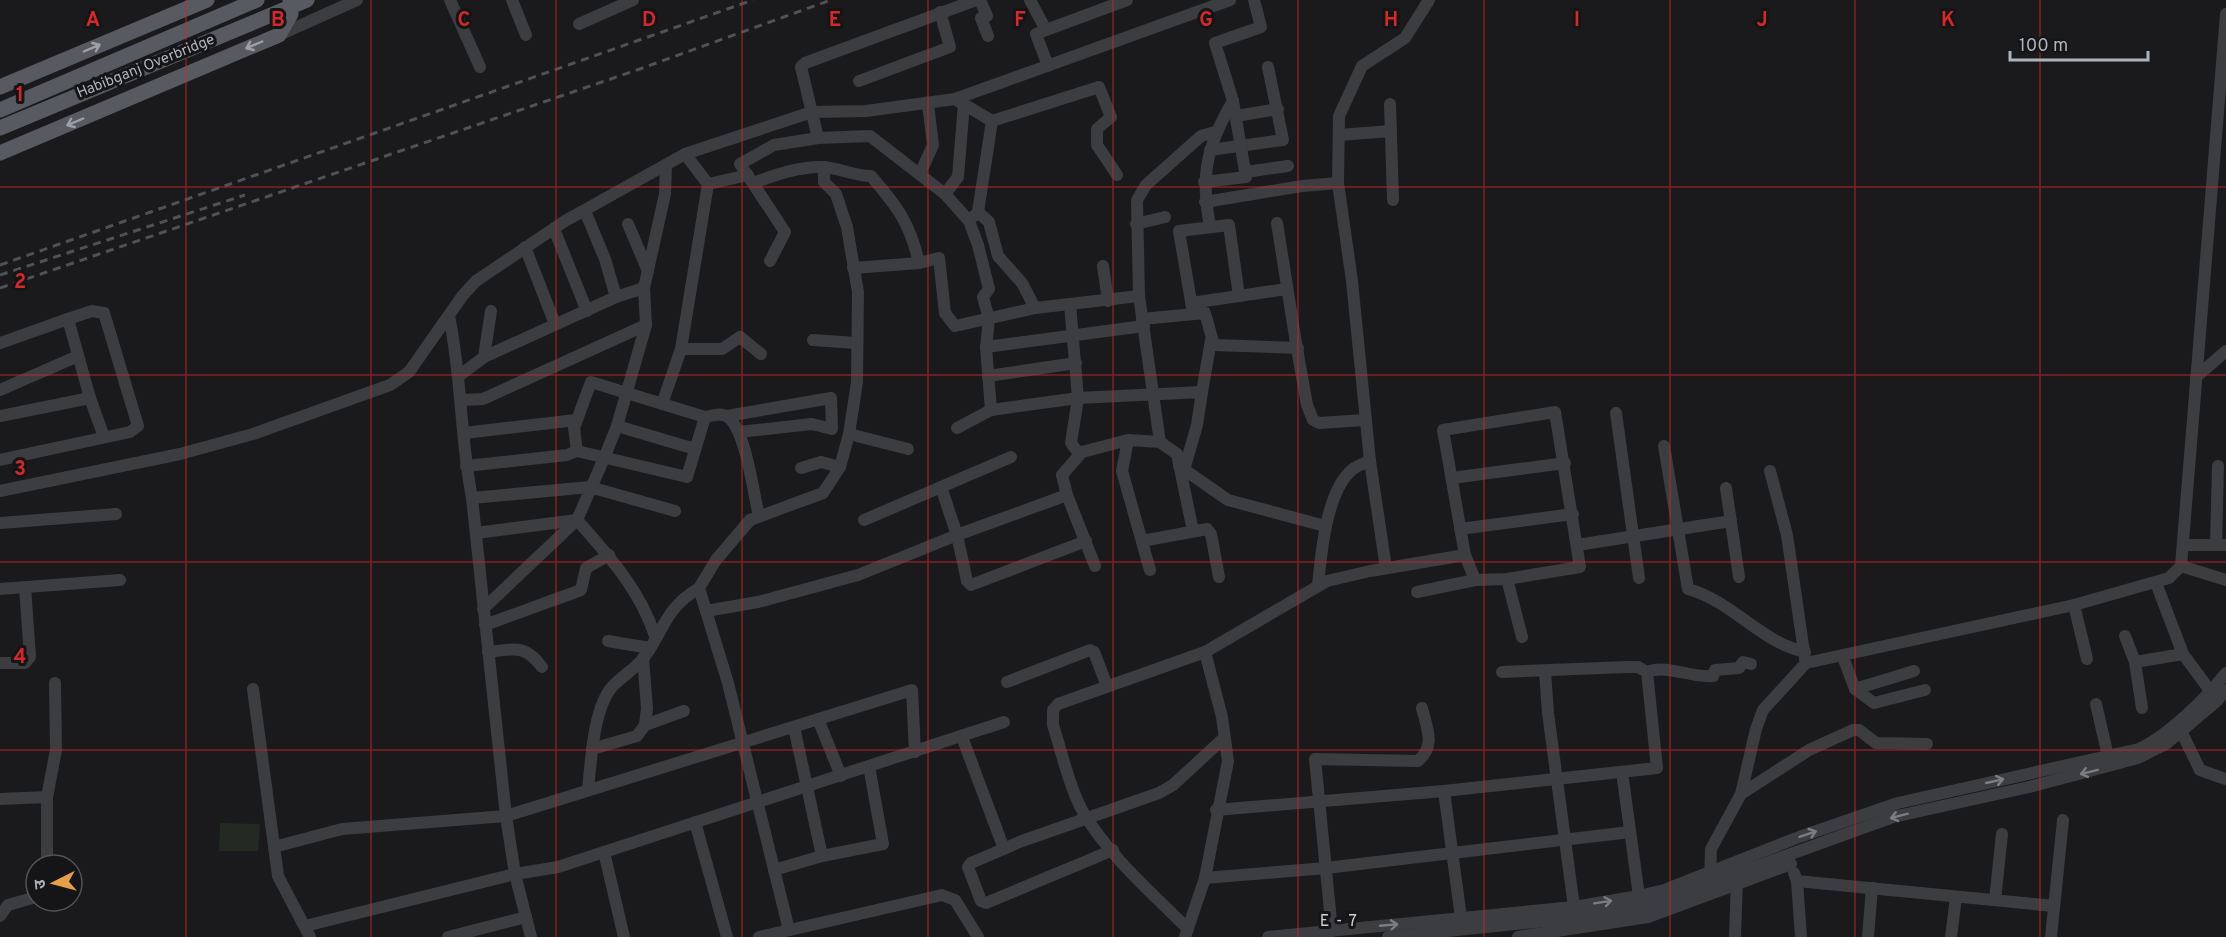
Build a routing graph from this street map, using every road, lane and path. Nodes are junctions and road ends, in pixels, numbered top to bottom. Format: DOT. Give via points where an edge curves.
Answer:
graph roads {
  1 [pos="194,0"];
  2 [pos="207,0"];
  3 [pos="257,0"];
  4 [pos="307,0"];
  5 [pos="357,0"];
  6 [pos="450,0"];
  7 [pos="512,0"];
  8 [pos="633,0"];
  9 [pos="978,0"];
  10 [pos="1030,0"];
  11 [pos="1127,0"];
  12 [pos="1230,0"];
  13 [pos="1254,0"];
  14 [pos="1429,0"];
  15 [pos="291,3"];
  16 [pos="940,12"];
  17 [pos="2226,14"];
  18 [pos="170,15"];
  19 [pos="579,24"];
  20 [pos="1046,30"];
  21 [pos="279,35"];
  22 [pos="526,35"];
  23 [pos="988,36"];
  24 [pos="1048,66"];
  25 [pos="480,67"];
  26 [pos="1268,67"];
  27 [pos="859,81"];
  28 [pos="0,87"];
  29 [pos="960,101"];
  30 [pos="1233,101"];
  31 [pos="928,104"];
  32 [pos="1390,104"];
  33 [pos="1278,109"];
  34 [pos="0,110"];
  35 [pos="812,112"];
  36 [pos="1236,116"];
  37 [pos="992,121"];
  38 [pos="0,128"];
  39 [pos="1391,131"];
  40 [pos="1215,132"];
  41 [pos="1339,135"];
  42 [pos="818,138"];
  43 [pos="1241,147"];
  44 [pos="1210,150"];
  45 [pos="0,153"];
  46 [pos="685,154"];
  47 [pos="666,165"];
  48 [pos="1288,166"];
  49 [pos="824,167"];
  50 [pos="1245,172"];
  51 [pos="920,174"];
  52 [pos="1117,175"];
  53 [pos="751,179"];
  54 [pos="1204,182"];
  55 [pos="1338,183"];
  56 [pos="708,184"];
  57 [pos="945,194"];
  58 [pos="1393,200"];
  59 [pos="1205,202"];
  60 [pos="585,210"];
  61 [pos="978,212"];
  62 [pos="1165,217"];
  63 [pos="969,221"];
  64 [pos="1277,223"];
  65 [pos="628,224"];
  66 [pos="1136,224"];
  67 [pos="1210,226"];
  68 [pos="554,229"];
  69 [pos="525,247"];
  70 [pos="770,261"];
  71 [pos="918,263"];
  72 [pos="1103,266"];
  73 [pos="853,268"];
  74 [pos="648,271"];
  75 [pos="644,288"];
  76 [pos="1287,289"];
  77 [pos="1139,296"];
  78 [pos="1239,296"];
  79 [pos="616,297"];
  80 [pos="1108,301"];
  81 [pos="1070,304"];
  82 [pos="1035,308"];
  83 [pos="1192,308"];
  84 [pos="491,311"];
  85 [pos="587,311"];
  86 [pos="449,316"];
  87 [pos="68,319"];
  88 [pos="989,319"];
  89 [pos="1143,323"];
  90 [pos="555,324"];
  91 [pos="646,325"];
  92 [pos="1074,334"];
  93 [pos="813,340"];
  94 [pos="1211,340"];
  95 [pos="0,343"];
  96 [pos="856,343"];
  97 [pos="986,347"];
  98 [pos="1298,348"];
  99 [pos="681,349"];
  100 [pos="2226,351"];
  101 [pos="761,354"];
  102 [pos="78,356"];
  103 [pos="484,357"];
  104 [pos="1076,363"];
  105 [pos="459,376"];
  106 [pos="988,376"];
  107 [pos="2196,377"];
  108 [pos="0,390"];
  109 [pos="1202,392"];
  110 [pos="626,393"];
  111 [pos="1152,393"];
  112 [pos="90,398"];
  113 [pos="1078,398"];
  114 [pos="462,400"];
  115 [pos="662,404"];
  116 [pos="991,410"];
  117 [pos="1616,413"];
  118 [pos="0,416"];
  119 [pos="727,416"];
  120 [pos="705,417"];
  121 [pos="576,420"];
  122 [pos="1365,420"];
  123 [pos="617,426"];
  124 [pos="957,428"];
  125 [pos="832,429"];
  126 [pos="739,432"];
  127 [pos="464,433"];
  128 [pos="850,433"];
  129 [pos="105,437"];
  130 [pos="1128,440"];
  131 [pos="1160,442"];
  132 [pos="1664,446"];
  133 [pos="695,448"];
  134 [pos="908,449"];
  135 [pos="577,451"];
  136 [pos="1082,452"];
  137 [pos="605,456"];
  138 [pos="1011,457"];
  139 [pos="0,460"];
  140 [pos="1370,461"];
  141 [pos="1565,463"];
  142 [pos="466,466"];
  143 [pos="840,466"];
  144 [pos="2218,466"];
  145 [pos="801,468"];
  146 [pos="1182,468"];
  147 [pos="1770,471"];
  148 [pos="1452,478"];
  149 [pos="590,487"];
  150 [pos="941,487"];
  151 [pos="1726,488"];
  152 [pos="0,491"];
  153 [pos="1067,495"];
  154 [pos="472,498"];
  155 [pos="675,511"];
  156 [pos="116,514"];
  157 [pos="1573,514"];
  158 [pos="759,516"];
  159 [pos="577,520"];
  160 [pos="864,520"];
  161 [pos="1731,521"];
  162 [pos="0,523"];
  163 [pos="1325,526"];
  164 [pos="1460,529"];
  165 [pos="1679,530"];
  166 [pos="1193,531"];
  167 [pos="476,533"];
  168 [pos="957,535"];
  169 [pos="1633,538"];
  170 [pos="1086,541"];
  171 [pos="1142,541"];
  172 [pos="1577,545"];
  173 [pos="2185,545"];
  174 [pos="2221,545"];
  175 [pos="609,555"];
  176 [pos="1465,555"];
  177 [pos="1095,566"];
  178 [pos="2181,566"];
  179 [pos="1386,568"];
  180 [pos="1150,570"];
  181 [pos="1219,577"];
  182 [pos="1739,577"];
  183 [pos="1639,578"];
  184 [pos="1507,579"];
  185 [pos="120,580"];
  186 [pos="1475,580"];
  187 [pos="2226,580"];
  188 [pos="2156,583"];
  189 [pos="1318,586"];
  190 [pos="25,587"];
  191 [pos="699,588"];
  192 [pos="0,589"];
  193 [pos="1417,592"];
  194 [pos="2074,605"];
  195 [pos="483,609"];
  196 [pos="706,610"];
  197 [pos="485,624"];
  198 [pos="656,636"];
  199 [pos="2125,636"];
  200 [pos="1522,637"];
  201 [pos="608,641"];
  202 [pos="488,652"];
  203 [pos="1205,652"];
  204 [pos="647,653"];
  205 [pos="2183,654"];
  206 [pos="1843,657"];
  207 [pos="1805,658"];
  208 [pos="2087,660"];
  209 [pos="2134,662"];
  210 [pos="0,663"];
  211 [pos="1751,664"];
  212 [pos="542,667"];
  213 [pos="1914,671"];
  214 [pos="1502,672"];
  215 [pos="1545,672"];
  216 [pos="1647,672"];
  217 [pos="2226,673"];
  218 [pos="1007,682"];
  219 [pos="55,683"];
  220 [pos="1107,686"];
  221 [pos="253,689"];
  222 [pos="1856,689"];
  223 [pos="1925,690"];
  224 [pos="2226,690"];
  225 [pos="2211,692"];
  226 [pos="2096,705"];
  227 [pos="1422,708"];
  228 [pos="2142,708"];
  229 [pos="684,711"];
  230 [pos="818,720"];
  231 [pos="1004,722"];
  232 [pos="645,725"];
  233 [pos="794,727"];
  234 [pos="2181,731"];
  235 [pos="962,737"];
  236 [pos="1224,738"];
  237 [pos="741,742"];
  238 [pos="1927,744"];
  239 [pos="592,749"];
  240 [pos="915,752"];
  241 [pos="2108,756"];
  242 [pos="869,766"];
  243 [pos="1622,772"];
  244 [pos="841,776"];
  245 [pos="1557,777"];
  246 [pos="2226,779"];
  247 [pos="809,787"];
  248 [pos="588,790"];
  249 [pos="1444,791"];
  250 [pos="1741,794"];
  251 [pos="47,797"];
  252 [pos="0,799"];
  253 [pos="756,802"];
  254 [pos="1318,802"];
  255 [pos="1216,810"];
  256 [pos="506,816"];
  257 [pos="1088,818"];
  258 [pos="2063,820"];
  259 [pos="695,822"];
  260 [pos="1630,832"];
  261 [pos="2002,834"];
  262 [pos="1565,840"];
  263 [pos="1783,843"];
  264 [pos="274,847"];
  265 [pos="1004,849"];
  266 [pos="1113,850"];
  267 [pos="604,852"];
  268 [pos="47,853"];
  269 [pos="1452,853"];
  270 [pos="822,856"];
  271 [pos="1789,860"];
  272 [pos="1326,868"];
  273 [pos="774,870"];
  274 [pos="515,874"];
  275 [pos="1205,878"];
  276 [pos="1709,879"];
  277 [pos="1737,880"];
  278 [pos="1797,880"];
  279 [pos="1872,888"];
  280 [pos="1639,896"];
  281 [pos="1956,897"];
  282 [pos="24,900"];
  283 [pos="1995,900"];
  284 [pos="2054,906"];
  285 [pos="1574,907"];
  286 [pos="0,916"];
  287 [pos="526,917"];
  288 [pos="1524,928"];
  289 [pos="1463,929"];
  290 [pos="789,930"];
  291 [pos="1332,931"];
  292 [pos="307,932"];
  293 [pos="1186,933"];
  294 [pos="448,937"];
  295 [pos="531,937"];
  296 [pos="624,937"];
  297 [pos="727,937"];
  298 [pos="759,937"];
  299 [pos="978,937"];
  300 [pos="1268,937"];
  301 [pos="1388,937"];
  302 [pos="1735,937"];
  303 [pos="1801,937"];
  304 [pos="1868,937"];
  305 [pos="1951,937"];
  306 [pos="2051,937"];
  1 -- 18 [label="street"];
  2 -- 18 [label="main road"];
  3 -- 34 [label="main road, Habibganj Overbridge"];
  4 -- 15 [label="main road, Habibganj Overbridge"];
  5 -- 21 [label="street"];
  6 -- 25 [label="street"];
  7 -- 22 [label="street"];
  8 -- 19 [label="street"];
  9 -- 16 [label="street"];
  9 -- 23 [label="street" via="987,16 981,18"];
  10 -- 20 [label="street"];
  11 -- 20 [label="street"];
  12 -- 24 [label="street"];
  13 -- 30 [label="street" via="1261,27 1215,43"];
  14 -- 41 [label="street" via="1405,38 1362,66 1339,116"];
  15 -- 21 [label="main road" via="287,23"];
  15 -- 38 [label="main road, Habibganj Overbridge"];
  16 -- 27 [label="street" via="950,47"];
  16 -- 35 [label="street" via="805,63 801,67"];
  17 -- 107 [label="street"];
  28 -- 18 [label="main road, one-way"];
  20 -- 24 [label="street" via="1036,34"];
  21 -- 45 [label="main road, one-way"];
  24 -- 29 [label="street"];
  26 -- 33 [label="street"];
  29 -- 31 [label="street"];
  29 -- 37 [label="street"];
  29 -- 57 [label="street" via="958,177"];
  30 -- 36 [label="street"];
  30 -- 40 [label="street"];
  31 -- 35 [label="street"];
  31 -- 51 [label="street" via="933,145"];
  32 -- 39 [label="street"];
  33 -- 36 [label="street"];
  33 -- 43 [label="street" via="1283,140"];
  35 -- 42 [label="street"];
  35 -- 46 [label="street"];
  36 -- 43 [label="street"];
  37 -- 52 [label="street" via="1099,87 1111,117 1097,129 1097,145"];
  37 -- 61 [label="street"];
  39 -- 41 [label="street"];
  39 -- 58 [label="street"];
  40 -- 44 [label="street"];
  40 -- 66 [label="street" via="1201,136 1146,185 1137,200"];
  41 -- 55 [label="street"];
  42 -- 51 [label="street" via="870,136"];
  42 -- 53 [label="street" via="774,145 744,161 740,164"];
  43 -- 44 [label="street"];
  43 -- 50 [label="street"];
  44 -- 54 [label="street"];
  46 -- 47 [label="street"];
  46 -- 56 [label="street"];
  47 -- 60 [label="street"];
  47 -- 74 [label="street" via="665,194"];
  48 -- 50 [label="street"];
  49 -- 53 [label="street"];
  49 -- 71 [label="street" via="871,176 899,208 912,234"];
  49 -- 73 [label="street" via="824,182 836,194 847,227"];
  50 -- 54 [label="street" via="1246,177"];
  51 -- 57 [label="street"];
  53 -- 56 [label="street"];
  53 -- 70 [label="street" via="786,232"];
  54 -- 59 [label="street"];
  55 -- 59 [label="street"];
  55 -- 122 [label="street"];
  56 -- 99 [label="street"];
  57 -- 63 [label="street"];
  59 -- 67 [label="street"];
  60 -- 68 [label="street"];
  60 -- 79 [label="street"];
  61 -- 63 [label="street"];
  61 -- 82 [label="street" via="989,222 998,256 1022,283"];
  62 -- 66 [label="street"];
  63 -- 88 [label="street" via="989,289 984,297"];
  64 -- 76 [label="street"];
  65 -- 74 [label="street"];
  66 -- 77 [label="street"];
  67 -- 78 [label="street" via="1229,225"];
  67 -- 83 [label="street" via="1179,231"];
  68 -- 69 [label="street"];
  68 -- 85 [label="street"];
  69 -- 86 [label="street" via="476,281"];
  69 -- 90 [label="street"];
  71 -- 73 [label="street"];
  71 -- 88 [label="street" via="939,258 945,313 955,326"];
  72 -- 80 [label="street"];
  73 -- 96 [label="street" via="858,292"];
  74 -- 75 [label="street"];
  75 -- 79 [label="street"];
  75 -- 91 [label="street"];
  76 -- 78 [label="street"];
  76 -- 98 [label="street"];
  77 -- 80 [label="street"];
  77 -- 89 [label="street"];
  78 -- 83 [label="street"];
  79 -- 85 [label="street"];
  80 -- 81 [label="street"];
  81 -- 82 [label="street"];
  81 -- 92 [label="street"];
  82 -- 88 [label="street"];
  83 -- 89 [label="street"];
  83 -- 94 [label="street" via="1205,313"];
  84 -- 103 [label="street"];
  85 -- 90 [label="street"];
  86 -- 105 [label="street"];
  86 -- 152 [label="street" via="409,372 390,385 253,434 158,460"];
  87 -- 95 [label="street"];
  87 -- 102 [label="street"];
  87 -- 129 [label="street" via="92,311 105,313 138,426 130,432"];
  88 -- 97 [label="street"];
  89 -- 92 [label="street"];
  89 -- 111 [label="street"];
  90 -- 103 [label="street"];
  91 -- 110 [label="street"];
  91 -- 114 [label="street" via="483,399"];
  92 -- 97 [label="street"];
  92 -- 104 [label="street"];
  93 -- 96 [label="street"];
  94 -- 98 [label="street" via="1214,345"];
  94 -- 109 [label="street"];
  96 -- 128 [label="street" via="857,382"];
  97 -- 106 [label="street"];
  98 -- 122 [label="street" via="1313,420"];
  99 -- 101 [label="street" via="722,350 740,337"];
  99 -- 115 [label="street"];
  100 -- 107 [label="street"];
  102 -- 108 [label="street"];
  102 -- 112 [label="street"];
  103 -- 105 [label="street"];
  104 -- 106 [label="street"];
  104 -- 113 [label="street"];
  105 -- 114 [label="street"];
  106 -- 116 [label="street"];
  107 -- 173 [label="street"];
  109 -- 111 [label="street"];
  109 -- 146 [label="street" via="1197,425"];
  110 -- 115 [label="street"];
  110 -- 121 [label="street" via="591,382"];
  110 -- 123 [label="street"];
  111 -- 113 [label="street"];
  111 -- 131 [label="street"];
  112 -- 118 [label="street"];
  112 -- 129 [label="street"];
  113 -- 116 [label="street"];
  113 -- 136 [label="street" via="1071,442"];
  114 -- 127 [label="street"];
  115 -- 120 [label="street"];
  116 -- 124 [label="street"];
  117 -- 169 [label="street"];
  119 -- 120 [label="street"];
  119 -- 125 [label="street" via="831,398"];
  119 -- 126 [label="street"];
  120 -- 133 [label="street"];
  121 -- 127 [label="street"];
  121 -- 135 [label="street"];
  122 -- 140 [label="street"];
  123 -- 133 [label="street"];
  123 -- 137 [label="street"];
  125 -- 126 [label="street" via="812,424"];
  125 -- 128 [label="street"];
  126 -- 158 [label="street"];
  127 -- 142 [label="street"];
  128 -- 134 [label="street"];
  128 -- 143 [label="street"];
  129 -- 139 [label="street"];
  130 -- 131 [label="street"];
  130 -- 136 [label="street"];
  130 -- 171 [label="street" via="1122,471"];
  131 -- 146 [label="street" via="1177,454"];
  132 -- 165 [label="street"];
  133 -- 137 [label="street" via="687,477"];
  135 -- 137 [label="street"];
  135 -- 142 [label="street"];
  136 -- 153 [label="street" via="1062,475"];
  137 -- 149 [label="street"];
  138 -- 150 [label="street"];
  140 -- 163 [label="street" via="1352,470"];
  140 -- 179 [label="street"];
  141 -- 148 [label="street"];
  141 -- 148 [label="street" via="1555,412 1443,430"];
  141 -- 157 [label="street"];
  142 -- 154 [label="street"];
  143 -- 145 [label="street" via="821,462"];
  143 -- 158 [label="street" via="823,493"];
  144 -- 174 [label="street"];
  146 -- 163 [label="street" via="1228,500"];
  146 -- 166 [label="street"];
  147 -- 207 [label="street" via="1787,535"];
  148 -- 164 [label="street"];
  149 -- 154 [label="street"];
  149 -- 155 [label="street"];
  149 -- 159 [label="street"];
  150 -- 160 [label="street"];
  150 -- 168 [label="street"];
  151 -- 161 [label="street"];
  153 -- 168 [label="street"];
  153 -- 170 [label="street"];
  154 -- 167 [label="street"];
  156 -- 162 [label="street"];
  157 -- 164 [label="street"];
  157 -- 172 [label="street"];
  158 -- 191 [label="street" via="750,520 716,560"];
  159 -- 167 [label="street"];
  159 -- 175 [label="street"];
  159 -- 195 [label="street"];
  161 -- 165 [label="street"];
  161 -- 182 [label="street"];
  163 -- 189 [label="street"];
  164 -- 176 [label="street"];
  165 -- 169 [label="street"];
  165 -- 207 [label="street" via="1688,589 1725,606 1762,634"];
  166 -- 171 [label="street"];
  166 -- 181 [label="street" via="1210,531"];
  167 -- 195 [label="street"];
  168 -- 170 [label="street" via="971,585"];
  168 -- 196 [label="street" via="858,575 758,602"];
  169 -- 172 [label="street"];
  169 -- 183 [label="street"];
  170 -- 177 [label="street"];
  171 -- 180 [label="street"];
  172 -- 184 [label="street" via="1580,567"];
  173 -- 174 [label="street"];
  173 -- 178 [label="street"];
  175 -- 197 [label="street" via="586,568 581,590"];
  175 -- 198 [label="street" via="639,597"];
  176 -- 179 [label="street"];
  176 -- 186 [label="street"];
  178 -- 187 [label="street"];
  178 -- 188 [label="street" via="2173,576"];
  179 -- 189 [label="street"];
  184 -- 186 [label="street"];
  184 -- 200 [label="street"];
  185 -- 190 [label="street"];
  186 -- 193 [label="street"];
  188 -- 194 [label="street"];
  188 -- 205 [label="street"];
  189 -- 203 [label="street"];
  190 -- 192 [label="street"];
  190 -- 210 [label="street" via="30,657 25,663"];
  191 -- 196 [label="street"];
  191 -- 198 [label="street" via="681,599"];
  194 -- 206 [label="street"];
  194 -- 208 [label="street"];
  195 -- 197 [label="street"];
  196 -- 237 [label="street"];
  197 -- 202 [label="street"];
  198 -- 204 [label="street"];
  199 -- 209 [label="street"];
  201 -- 204 [label="street"];
  202 -- 212 [label="street" via="522,650"];
  202 -- 256 [label="street"];
  203 -- 220 [label="street"];
  203 -- 236 [label="street"];
  204 -- 232 [label="street"];
  204 -- 239 [label="street" via="606,698"];
  205 -- 209 [label="street"];
  205 -- 225 [label="street"];
  206 -- 207 [label="street"];
  206 -- 222 [label="street"];
  207 -- 250 [label="street" via="1763,710"];
  209 -- 228 [label="street"];
  211 -- 216 [label="street" via="1743,662 1739,668 1715,670 1713,676 1686,675 1659,667"];
  213 -- 222 [label="street"];
  214 -- 215 [label="street"];
  215 -- 216 [label="street" via="1627,667"];
  215 -- 245 [label="street"];
  216 -- 243 [label="street" via="1657,768"];
  217 -- 225 [label="street"];
  218 -- 220 [label="street" via="1090,650"];
  219 -- 251 [label="street" via="56,750"];
  220 -- 257 [label="street" via="1059,704 1051,715 1071,783"];
  221 -- 264 [label="street"];
  222 -- 223 [label="street" via="1874,703"];
  224 -- 234 [label="street"];
  225 -- 241 [label="street" via="2147,745"];
  226 -- 241 [label="street"];
  227 -- 254 [label="street" via="1430,739 1425,754 1418,760 1315,759"];
  229 -- 232 [label="street"];
  230 -- 233 [label="street"];
  230 -- 240 [label="street" via="912,690"];
  230 -- 244 [label="street"];
  231 -- 235 [label="street"];
  232 -- 239 [label="street" via="637,735"];
  233 -- 237 [label="street"];
  233 -- 247 [label="street"];
  234 -- 246 [label="street" via="2200,770"];
  234 -- 271 [label="street, one-way" via="2151,753 2130,761 1893,817 1837,835"];
  235 -- 240 [label="street"];
  235 -- 265 [label="street"];
  236 -- 255 [label="street" via="1228,761"];
  236 -- 257 [label="street" via="1160,793"];
  237 -- 248 [label="street"];
  237 -- 253 [label="street"];
  238 -- 250 [label="street" via="1876,743 1853,730 1809,750"];
  239 -- 248 [label="street"];
  240 -- 242 [label="street"];
  263 -- 241 [label="street, one-way" via="1898,803"];
  242 -- 244 [label="street"];
  242 -- 270 [label="street" via="883,844"];
  243 -- 245 [label="street"];
  243 -- 260 [label="street"];
  244 -- 247 [label="street"];
  245 -- 249 [label="street"];
  245 -- 262 [label="street"];
  247 -- 253 [label="street"];
  247 -- 270 [label="street"];
  248 -- 256 [label="street"];
  249 -- 254 [label="street"];
  249 -- 269 [label="street"];
  250 -- 276 [label="street" via="1711,849"];
  251 -- 252 [label="street"];
  251 -- 268 [label="street"];
  253 -- 259 [label="street"];
  253 -- 273 [label="street"];
  254 -- 255 [label="street"];
  254 -- 272 [label="street"];
  255 -- 275 [label="street"];
  256 -- 264 [label="street" via="342,829"];
  256 -- 274 [label="street"];
  257 -- 265 [label="street"];
  257 -- 266 [label="street"];
  258 -- 284 [label="street"];
  259 -- 267 [label="street"];
  259 -- 297 [label="street"];
  260 -- 262 [label="street"];
  260 -- 280 [label="street"];
  261 -- 283 [label="street"];
  262 -- 269 [label="street"];
  262 -- 285 [label="street"];
  263 -- 271 [label="street"];
  263 -- 276 [label="street"];
  264 -- 292 [label="street" via="278,876"];
  265 -- 266 [label="street" via="969,865 983,902"];
  266 -- 293 [label="street"];
  267 -- 274 [label="street" via="558,867"];
  267 -- 296 [label="street"];
  269 -- 272 [label="street"];
  269 -- 289 [label="street"];
  270 -- 273 [label="street"];
  271 -- 277 [label="street"];
  271 -- 278 [label="street"];
  272 -- 275 [label="street"];
  272 -- 291 [label="street"];
  273 -- 290 [label="street"];
  274 -- 287 [label="street"];
  274 -- 292 [label="street"];
  275 -- 293 [label="street"];
  276 -- 277 [label="street"];
  276 -- 280 [label="street"];
  276 -- 288 [label="street" via="1629,910"];
  277 -- 288 [label="street" via="1648,917"];
  277 -- 302 [label="street"];
  278 -- 279 [label="street"];
  278 -- 303 [label="street"];
  279 -- 281 [label="street"];
  279 -- 304 [label="street"];
  285 -- 280 [label="street, one-way"];
  281 -- 283 [label="street"];
  281 -- 305 [label="street"];
  282 -- 286 [label="street" via="8,905"];
  283 -- 284 [label="street"];
  284 -- 306 [label="street"];
  285 -- 288 [label="street"];
  287 -- 294 [label="street"];
  287 -- 295 [label="street"];
  288 -- 289 [label="street"];
  291 -- 289 [label="street, one-way"];
  289 -- 301 [label="street"];
  290 -- 298 [label="street"];
  290 -- 299 [label="street" via="942,895 955,900"];
  291 -- 300 [label="street"];
}
